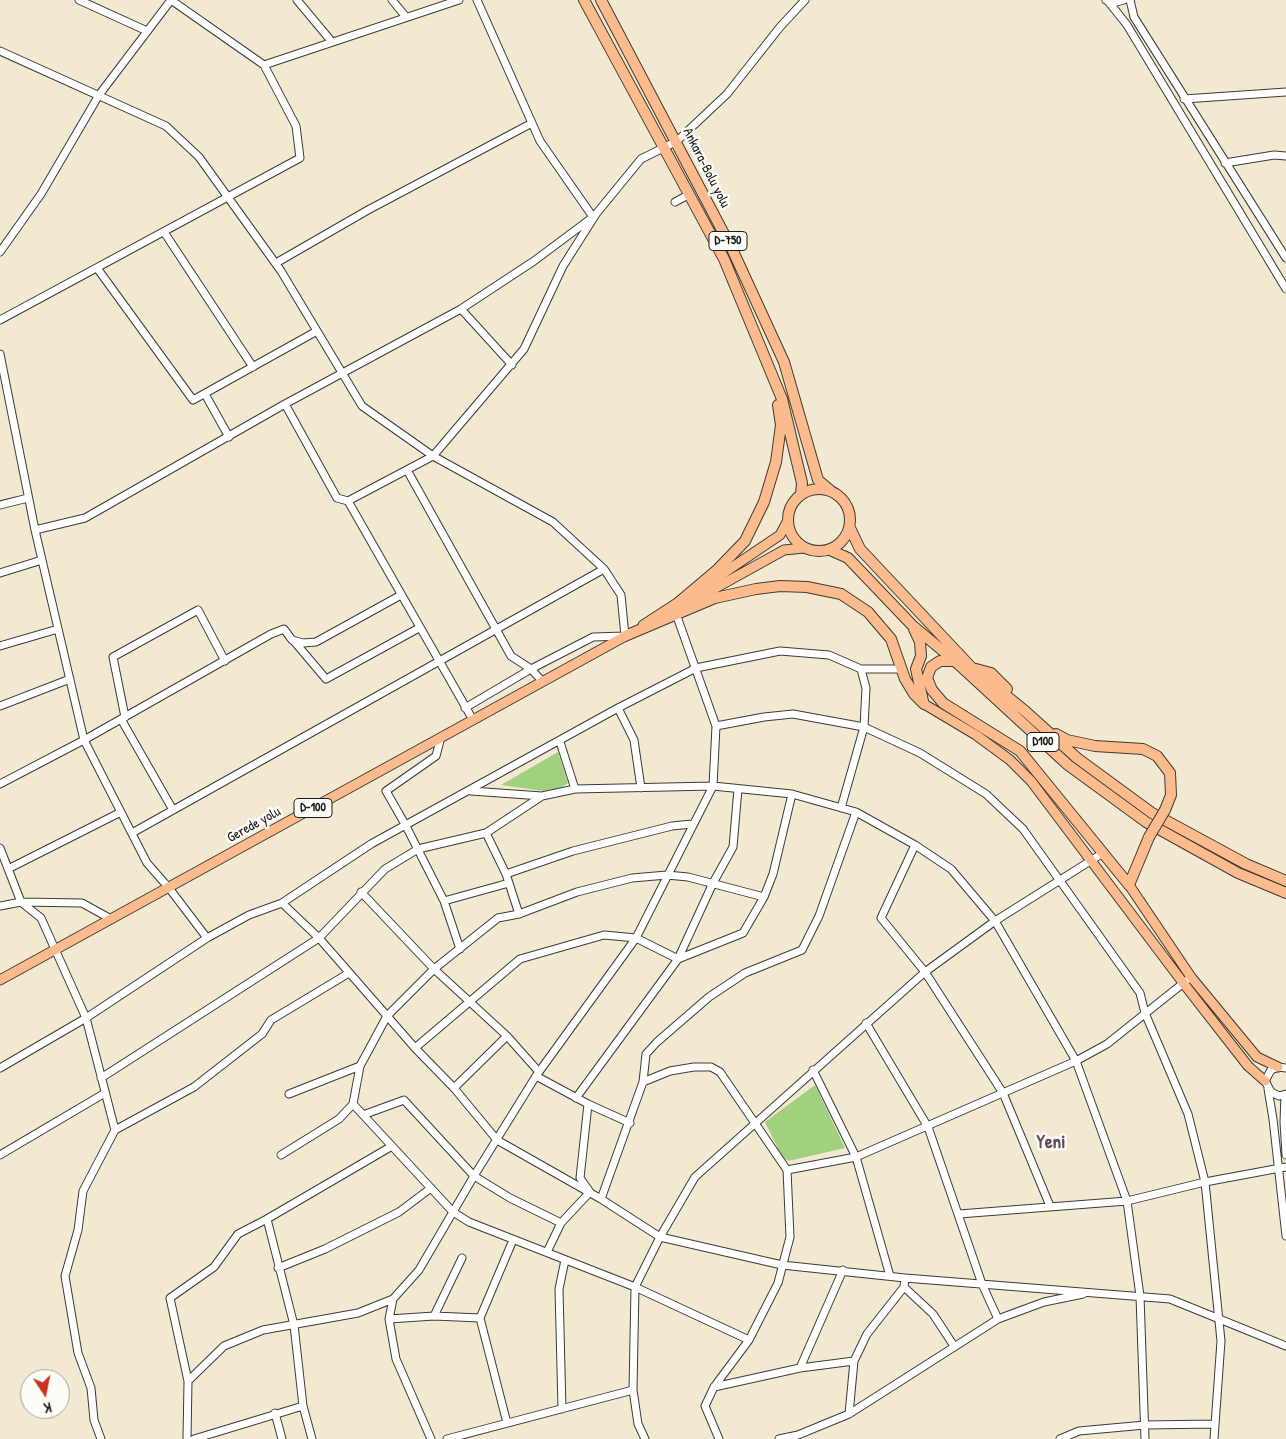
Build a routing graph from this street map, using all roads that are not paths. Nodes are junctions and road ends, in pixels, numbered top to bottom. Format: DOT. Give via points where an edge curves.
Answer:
graph roads {
  1 [pos="79,0"];
  2 [pos="171,0"];
  3 [pos="297,0"];
  4 [pos="392,0"];
  5 [pos="459,0"];
  6 [pos="476,0"];
  7 [pos="584,0"];
  8 [pos="602,0"];
  9 [pos="805,0"];
  10 [pos="1124,0"];
  11 [pos="1130,0"];
  12 [pos="1107,1"];
  13 [pos="406,17"];
  14 [pos="147,31"];
  15 [pos="332,42"];
  16 [pos="0,51"];
  17 [pos="264,65"];
  18 [pos="1286,92"];
  19 [pos="99,95"];
  20 [pos="1184,99"];
  21 [pos="532,123"];
  22 [pos="676,140"];
  23 [pos="665,146"];
  24 [pos="1286,156"];
  25 [pos="1225,163"];
  26 [pos="690,194"];
  27 [pos="228,198"];
  28 [pos="675,202"];
  29 [pos="593,217"];
  30 [pos="164,232"];
  31 [pos="0,252"];
  32 [pos="1286,258"];
  33 [pos="276,263"];
  34 [pos="97,268"];
  35 [pos="1286,289"];
  36 [pos="461,309"];
  37 [pos="0,320"];
  38 [pos="317,331"];
  39 [pos="0,354"];
  40 [pos="512,365"];
  41 [pos="253,367"];
  42 [pos="342,372"];
  43 [pos="774,377"];
  44 [pos="205,394"];
  45 [pos="285,404"];
  46 [pos="229,437"];
  47 [pos="433,456"];
  48 [pos="408,470"];
  49 [pos="831,490"];
  50 [pos="801,494"];
  51 [pos="28,498"];
  52 [pos="348,501"];
  53 [pos="0,505"];
  54 [pos="788,520"];
  55 [pos="850,528"];
  56 [pos="35,530"];
  57 [pos="804,548"];
  58 [pos="830,550"];
  59 [pos="42,560"];
  60 [pos="604,570"];
  61 [pos="0,573"];
  62 [pos="401,595"];
  63 [pos="676,608"];
  64 [pos="912,626"];
  65 [pos="419,628"];
  66 [pos="58,629"];
  67 [pos="496,630"];
  68 [pos="625,636"];
  69 [pos="292,640"];
  70 [pos="0,646"];
  71 [pos="225,661"];
  72 [pos="955,661"];
  73 [pos="438,662"];
  74 [pos="696,668"];
  75 [pos="972,668"];
  76 [pos="531,669"];
  77 [pos="861,669"];
  78 [pos="901,669"];
  79 [pos="70,679"];
  80 [pos="542,681"];
  81 [pos="924,704"];
  82 [pos="0,706"];
  83 [pos="465,708"];
  84 [pos="618,708"];
  85 [pos="123,718"];
  86 [pos="473,720"];
  87 [pos="716,726"];
  88 [pos="864,727"];
  89 [pos="441,737"];
  90 [pos="84,740"];
  91 [pos="560,742"];
  92 [pos="0,784"];
  93 [pos="713,786"];
  94 [pos="641,788"];
  95 [pos="575,789"];
  96 [pos="738,790"];
  97 [pos="470,791"];
  98 [pos="792,794"];
  99 [pos="542,796"];
  100 [pos="841,808"];
  101 [pos="173,810"];
  102 [pos="121,812"];
  103 [pos="856,812"];
  104 [pos="692,824"];
  105 [pos="406,826"];
  106 [pos="132,833"];
  107 [pos="486,833"];
  108 [pos="915,845"];
  109 [pos="0,848"];
  110 [pos="418,849"];
  111 [pos="1102,853"];
  112 [pos="1090,860"];
  113 [pos="8,869"];
  114 [pos="506,874"];
  115 [pos="666,875"];
  116 [pos="1059,881"];
  117 [pos="1286,881"];
  118 [pos="713,882"];
  119 [pos="509,883"];
  120 [pos="1129,886"];
  121 [pos="169,888"];
  122 [pos="361,892"];
  123 [pos="1286,893"];
  124 [pos="764,896"];
  125 [pos="444,901"];
  126 [pos="21,902"];
  127 [pos="282,903"];
  128 [pos="0,906"];
  129 [pos="519,914"];
  130 [pos="111,919"];
  131 [pos="995,921"];
  132 [pos="207,938"];
  133 [pos="319,938"];
  134 [pos="636,938"];
  135 [pos="56,949"];
  136 [pos="460,949"];
  137 [pos="678,959"];
  138 [pos="434,969"];
  139 [pos="925,972"];
  140 [pos="349,973"];
  141 [pos="1191,977"];
  142 [pos="0,980"];
  143 [pos="1184,984"];
  144 [pos="470,999"];
  145 [pos="1145,1013"];
  146 [pos="387,1016"];
  147 [pos="86,1018"];
  148 [pos="866,1023"];
  149 [pos="507,1036"];
  150 [pos="415,1048"];
  151 [pos="1076,1061"];
  152 [pos="360,1066"];
  153 [pos="1282,1067"];
  154 [pos="0,1068"];
  155 [pos="813,1070"];
  156 [pos="538,1074"];
  157 [pos="101,1078"];
  158 [pos="643,1082"];
  159 [pos="1267,1085"];
  160 [pos="454,1088"];
  161 [pos="105,1093"];
  162 [pos="1003,1093"];
  163 [pos="289,1094"];
  164 [pos="1285,1094"];
  165 [pos="576,1098"];
  166 [pos="353,1104"];
  167 [pos="588,1104"];
  168 [pos="362,1115"];
  169 [pos="754,1122"];
  170 [pos="630,1123"];
  171 [pos="928,1127"];
  172 [pos="115,1130"];
  173 [pos="497,1140"];
  174 [pos="392,1146"];
  175 [pos="0,1155"];
  176 [pos="281,1155"];
  177 [pos="1286,1155"];
  178 [pos="856,1157"];
  179 [pos="1282,1168"];
  180 [pos="787,1170"];
  181 [pos="474,1176"];
  182 [pos="1205,1182"];
  183 [pos="431,1188"];
  184 [pos="590,1192"];
  185 [pos="601,1199"];
  186 [pos="1127,1201"];
  187 [pos="1050,1206"];
  188 [pos="453,1212"];
  189 [pos="959,1214"];
  190 [pos="266,1219"];
  191 [pos="561,1223"];
  192 [pos="660,1236"];
  193 [pos="1286,1236"];
  194 [pos="513,1240"];
  195 [pos="547,1252"];
  196 [pos="462,1258"];
  197 [pos="565,1260"];
  198 [pos="782,1265"];
  199 [pos="278,1268"];
  200 [pos="843,1270"];
  201 [pos="890,1276"];
  202 [pos="905,1278"];
  203 [pos="982,1284"];
  204 [pos="634,1287"];
  205 [pos="904,1287"];
  206 [pos="1090,1292"];
  207 [pos="1140,1296"];
  208 [pos="393,1299"];
  209 [pos="434,1316"];
  210 [pos="480,1318"];
  211 [pos="1220,1318"];
  212 [pos="388,1319"];
  213 [pos="998,1319"];
  214 [pos="294,1325"];
  215 [pos="749,1340"];
  216 [pos="954,1346"];
  217 [pos="1286,1346"];
  218 [pos="854,1362"];
  219 [pos="800,1368"];
  220 [pos="188,1381"];
  221 [pos="714,1387"];
  222 [pos="633,1390"];
  223 [pos="303,1406"];
  224 [pos="562,1409"];
  225 [pos="275,1413"];
  226 [pos="849,1414"];
  227 [pos="507,1423"];
  228 [pos="1215,1424"];
  229 [pos="1145,1425"];
  230 [pos="1079,1430"];
  231 [pos="101,1439"];
  232 [pos="186,1439"];
  233 [pos="194,1439"];
  234 [pos="282,1439"];
  235 [pos="312,1439"];
  236 [pos="431,1439"];
  237 [pos="447,1439"];
  238 [pos="645,1439"];
  239 [pos="719,1439"];
  240 [pos="780,1439"];
  241 [pos="1060,1439"];
  242 [pos="1079,1439"];
  243 [pos="1145,1439"];
  244 [pos="1214,1439"];
  1 -- 14 [label="street"];
  2 -- 14 [label="street"];
  2 -- 17 [label="street"];
  3 -- 15 [label="street"];
  4 -- 13 [label="street"];
  5 -- 13 [label="street"];
  6 -- 21 [label="street"];
  7 -- 23 [label="highway, Ankara-Bolu yolu"];
  8 -- 22 [label="highway, Ankara-Bolu yolu / D-750"];
  9 -- 22 [label="street" via="726,94"];
  10 -- 12 [label="street"];
  11 -- 20 [label="street" via="1134,17"];
  12 -- 35 [label="street" via="1127,25"];
  13 -- 15 [label="street"];
  14 -- 19 [label="street"];
  15 -- 17 [label="street"];
  16 -- 19 [label="street"];
  17 -- 27 [label="street" via="296,126 300,158"];
  18 -- 20 [label="street"];
  19 -- 27 [label="street" via="166,126 199,157"];
  19 -- 31 [label="street" via="41,194"];
  20 -- 25 [label="street"];
  21 -- 29 [label="street" via="540,141"];
  21 -- 33 [label="street"];
  22 -- 23 [label="street"];
  22 -- 49 [label="highway, Ankara-Bolu yolu / D-750" via="733,251 784,362 818,480"];
  23 -- 26 [label="highway, Ankara-Bolu yolu"];
  23 -- 29 [label="street" via="641,159"];
  24 -- 25 [label="street"];
  25 -- 32 [label="street"];
  26 -- 28 [label="street"];
  26 -- 43 [label="highway, Ankara-Bolu yolu" via="724,258"];
  27 -- 30 [label="street"];
  27 -- 33 [label="street"];
  29 -- 36 [label="street"];
  29 -- 40 [label="street" via="563,266 524,350"];
  30 -- 34 [label="street"];
  30 -- 41 [label="street"];
  33 -- 38 [label="street"];
  34 -- 37 [label="street"];
  34 -- 44 [label="street" via="193,400"];
  36 -- 40 [label="street"];
  36 -- 42 [label="street"];
  38 -- 41 [label="street"];
  38 -- 42 [label="street"];
  39 -- 51 [label="street"];
  40 -- 47 [label="street"];
  41 -- 44 [label="street"];
  42 -- 45 [label="street"];
  42 -- 47 [label="street" via="362,406"];
  43 -- 50 [label="highway, Ankara-Bolu yolu" via="794,445"];
  43 -- 63 [label="highway" via="781,426 776,462 764,502 745,541"];
  44 -- 46 [label="street"];
  45 -- 46 [label="street"];
  45 -- 52 [label="street" via="337,498"];
  46 -- 56 [label="street" via="85,518"];
  47 -- 48 [label="street"];
  47 -- 60 [label="street" via="552,522"];
  48 -- 52 [label="street"];
  48 -- 67 [label="street"];
  49 -- 50 [label="highway" via="811,490"];
  49 -- 55 [label="highway, D100" via="845,502 851,519"];
  50 -- 54 [label="highway" via="792,506"];
  51 -- 53 [label="street"];
  51 -- 56 [label="street"];
  52 -- 62 [label="street"];
  54 -- 57 [label="highway" via="792,536"];
  54 -- 63 [label="main road" via="780,534"];
  55 -- 58 [label="highway" via="842,541"];
  55 -- 75 [label="highway, D100" via="860,548"];
  56 -- 59 [label="street"];
  57 -- 58 [label="highway, D100" via="821,552"];
  57 -- 63 [label="main road, D100" via="784,550"];
  58 -- 64 [label="highway, D100" via="848,558"];
  59 -- 61 [label="street"];
  59 -- 66 [label="street"];
  60 -- 67 [label="street"];
  60 -- 68 [label="street" via="621,595"];
  62 -- 65 [label="street"];
  62 -- 69 [label="street" via="316,642"];
  63 -- 68 [label="highway"];
  63 -- 74 [label="street"];
  63 -- 78 [label="highway" via="780,586 807,587 841,594 868,612 891,639"];
  64 -- 72 [label="highway, D100"];
  64 -- 81 [label="highway" via="920,642 921,656 916,669"];
  65 -- 69 [label="street" via="326,679"];
  65 -- 73 [label="street"];
  66 -- 70 [label="street"];
  66 -- 79 [label="street"];
  67 -- 73 [label="street"];
  67 -- 76 [label="street" via="511,656"];
  68 -- 76 [label="street" via="593,637"];
  68 -- 80 [label="main road, Gerede yolu / D-100"];
  69 -- 71 [label="street" via="284,629"];
  71 -- 85 [label="street"];
  71 -- 85 [label="street" via="198,610 113,657"];
  72 -- 111 [label="highway" via="940,660 931,667 927,678 932,690 943,703 1020,752"];
  72 -- 123 [label="highway, D100" via="1068,765 1146,822 1238,873"];
  73 -- 83 [label="street"];
  73 -- 101 [label="street"];
  74 -- 77 [label="street" via="780,651 829,655"];
  74 -- 84 [label="street"];
  74 -- 87 [label="street"];
  75 -- 117 [label="highway, D100" via="1077,758 1152,812 1246,864"];
  75 -- 120 [label="highway, bridge" via="991,673 1055,734 1067,740 1096,746 1143,749 1165,764 1170,774 1171,795"];
  76 -- 80 [label="street"];
  76 -- 83 [label="street"];
  77 -- 78 [label="street"];
  77 -- 88 [label="street" via="866,688"];
  78 -- 81 [label="highway" via="914,694"];
  79 -- 82 [label="street"];
  79 -- 90 [label="street"];
  80 -- 86 [label="main road, Gerede yolu / D-100"];
  81 -- 112 [label="main road" via="1010,760"];
  83 -- 86 [label="street"];
  84 -- 91 [label="street"];
  84 -- 94 [label="street" via="634,740"];
  85 -- 90 [label="street"];
  85 -- 101 [label="street"];
  86 -- 89 [label="main road, Gerede yolu / D-100"];
  87 -- 88 [label="street" via="793,714"];
  87 -- 93 [label="street"];
  88 -- 100 [label="street"];
  88 -- 116 [label="street" via="920,753 986,794 1023,829"];
  89 -- 105 [label="street" via="436,756 386,791"];
  89 -- 121 [label="main road, Gerede yolu / D-100"];
  90 -- 92 [label="street"];
  90 -- 102 [label="street"];
  91 -- 95 [label="street"];
  91 -- 97 [label="street"];
  93 -- 94 [label="street"];
  93 -- 96 [label="street"];
  93 -- 104 [label="street"];
  94 -- 95 [label="street"];
  95 -- 99 [label="street"];
  96 -- 98 [label="street"];
  96 -- 118 [label="street" via="733,847"];
  97 -- 99 [label="street"];
  97 -- 105 [label="street"];
  98 -- 100 [label="street"];
  98 -- 124 [label="street" via="773,874"];
  99 -- 107 [label="street"];
  100 -- 103 [label="street"];
  101 -- 106 [label="street"];
  102 -- 106 [label="street"];
  102 -- 113 [label="street"];
  103 -- 108 [label="street"];
  103 -- 158 [label="street" via="819,916 802,950 745,973 709,997 646,1054"];
  104 -- 114 [label="street" via="572,851"];
  104 -- 115 [label="street"];
  105 -- 110 [label="street"];
  105 -- 127 [label="street" via="371,844"];
  106 -- 121 [label="street" via="147,863"];
  107 -- 110 [label="street"];
  107 -- 114 [label="street"];
  108 -- 131 [label="street" via="951,869"];
  108 -- 139 [label="street" via="881,918"];
  109 -- 113 [label="street"];
  110 -- 122 [label="street" via="385,869"];
  110 -- 125 [label="street"];
  111 -- 112 [label="street"];
  111 -- 120 [label="highway"];
  112 -- 116 [label="street"];
  112 -- 143 [label="main road"];
  113 -- 126 [label="street"];
  114 -- 119 [label="street"];
  115 -- 118 [label="street"];
  115 -- 129 [label="street" via="632,878 577,892"];
  115 -- 134 [label="street"];
  116 -- 131 [label="street"];
  116 -- 145 [label="street" via="1140,993"];
  118 -- 124 [label="street"];
  118 -- 137 [label="street"];
  119 -- 125 [label="street"];
  119 -- 129 [label="street"];
  120 -- 141 [label="main road"];
  121 -- 130 [label="main road, Gerede yolu / D-100"];
  121 -- 132 [label="street"];
  122 -- 133 [label="street"];
  122 -- 138 [label="street"];
  124 -- 137 [label="street" via="743,933"];
  125 -- 136 [label="street"];
  126 -- 128 [label="street"];
  126 -- 130 [label="street" via="82,903"];
  126 -- 135 [label="street" via="41,918"];
  127 -- 132 [label="street" via="249,915"];
  127 -- 133 [label="street"];
  129 -- 136 [label="street" via="498,918"];
  130 -- 135 [label="main road, Gerede yolu / D-100"];
  131 -- 139 [label="street"];
  131 -- 151 [label="street"];
  132 -- 147 [label="street"];
  133 -- 140 [label="street"];
  133 -- 157 [label="street"];
  134 -- 137 [label="street"];
  134 -- 144 [label="street" via="604,935 520,959"];
  134 -- 156 [label="street"];
  135 -- 142 [label="main road, Gerede yolu / D-100"];
  135 -- 147 [label="street"];
  136 -- 138 [label="street"];
  137 -- 165 [label="street"];
  138 -- 144 [label="street"];
  138 -- 146 [label="street"];
  139 -- 148 [label="street"];
  139 -- 162 [label="street"];
  140 -- 146 [label="street"];
  140 -- 172 [label="street" via="271,1020 262,1034 194,1087"];
  141 -- 143 [label="street"];
  141 -- 153 [label="main road" via="1257,1058"];
  143 -- 145 [label="street"];
  143 -- 159 [label="main road" via="1248,1066"];
  144 -- 149 [label="street"];
  144 -- 150 [label="street"];
  145 -- 151 [label="street" via="1107,1044"];
  145 -- 182 [label="street" via="1188,1114"];
  146 -- 150 [label="street"];
  146 -- 152 [label="street"];
  147 -- 154 [label="street"];
  147 -- 157 [label="street"];
  148 -- 155 [label="street"];
  148 -- 171 [label="street"];
  149 -- 156 [label="street"];
  149 -- 160 [label="street"];
  150 -- 160 [label="street"];
  151 -- 162 [label="street"];
  151 -- 186 [label="street"];
  152 -- 163 [label="street"];
  152 -- 166 [label="street"];
  153 -- 159 [label="street" via="1268,1073"];
  155 -- 169 [label="street"];
  155 -- 178 [label="street"];
  156 -- 165 [label="street"];
  156 -- 173 [label="street"];
  157 -- 161 [label="street"];
  158 -- 169 [label="street" via="670,1071 711,1067 720,1072"];
  158 -- 170 [label="street"];
  159 -- 164 [label="street" via="1274,1095"];
  159 -- 179 [label="street"];
  160 -- 173 [label="street"];
  161 -- 172 [label="street"];
  161 -- 175 [label="street"];
  162 -- 171 [label="street"];
  162 -- 187 [label="street"];
  164 -- 177 [label="street"];
  165 -- 167 [label="street"];
  166 -- 168 [label="street"];
  166 -- 176 [label="street" via="339,1119"];
  167 -- 170 [label="street"];
  167 -- 184 [label="street" via="580,1178"];
  168 -- 174 [label="street"];
  168 -- 181 [label="street" via="404,1100"];
  169 -- 180 [label="street"];
  169 -- 192 [label="street" via="695,1177"];
  170 -- 185 [label="street"];
  171 -- 178 [label="street"];
  171 -- 189 [label="street"];
  172 -- 231 [label="street" via="83,1191 78,1230 64,1276 78,1354 91,1388 94,1420"];
  173 -- 181 [label="street"];
  173 -- 184 [label="street"];
  174 -- 183 [label="street"];
  174 -- 190 [label="street"];
  178 -- 180 [label="street"];
  178 -- 201 [label="street"];
  179 -- 182 [label="street"];
  179 -- 193 [label="street"];
  180 -- 198 [label="street" via="790,1237"];
  181 -- 188 [label="street"];
  181 -- 191 [label="street"];
  182 -- 186 [label="street"];
  182 -- 211 [label="street"];
  183 -- 188 [label="street"];
  183 -- 199 [label="street" via="399,1212 326,1249"];
  184 -- 185 [label="street"];
  184 -- 191 [label="street"];
  185 -- 192 [label="street"];
  186 -- 187 [label="street"];
  186 -- 207 [label="street"];
  187 -- 189 [label="street"];
  188 -- 194 [label="street"];
  188 -- 208 [label="street" via="419,1270"];
  189 -- 203 [label="street"];
  190 -- 199 [label="street"];
  190 -- 220 [label="street" via="238,1234 214,1267 170,1298"];
  191 -- 195 [label="street"];
  192 -- 198 [label="street"];
  192 -- 204 [label="street"];
  194 -- 195 [label="street"];
  194 -- 210 [label="street"];
  195 -- 197 [label="street"];
  196 -- 209 [label="street"];
  197 -- 204 [label="street"];
  197 -- 224 [label="street" via="560,1289"];
  198 -- 200 [label="street"];
  198 -- 215 [label="street" via="778,1283"];
  199 -- 214 [label="street"];
  200 -- 201 [label="street"];
  200 -- 219 [label="street"];
  201 -- 202 [label="street"];
  202 -- 203 [label="street"];
  202 -- 205 [label="street"];
  203 -- 206 [label="street"];
  203 -- 213 [label="street"];
  204 -- 215 [label="street"];
  204 -- 222 [label="street"];
  205 -- 216 [label="street" via="933,1314"];
  205 -- 218 [label="street" via="866,1334"];
  206 -- 207 [label="street"];
  206 -- 213 [label="street" via="1044,1302"];
  207 -- 211 [label="street" via="1170,1299"];
  207 -- 229 [label="street"];
  208 -- 212 [label="street"];
  208 -- 214 [label="street" via="358,1313"];
  209 -- 210 [label="street"];
  209 -- 212 [label="street"];
  210 -- 227 [label="street"];
  211 -- 217 [label="street"];
  211 -- 228 [label="street"];
  212 -- 236 [label="street" via="396,1359"];
  213 -- 216 [label="street"];
  214 -- 220 [label="street" via="263,1330 224,1346"];
  214 -- 223 [label="street"];
  215 -- 221 [label="street"];
  216 -- 226 [label="street"];
  218 -- 219 [label="street"];
  218 -- 226 [label="street"];
  219 -- 221 [label="street"];
  220 -- 232 [label="street"];
  221 -- 239 [label="street" via="705,1406"];
  222 -- 224 [label="street"];
  222 -- 238 [label="street" via="638,1424"];
  223 -- 225 [label="street"];
  223 -- 235 [label="street"];
  224 -- 227 [label="street"];
  225 -- 233 [label="street"];
  225 -- 234 [label="street"];
  226 -- 240 [label="street"];
  227 -- 237 [label="street"];
  228 -- 229 [label="street"];
  228 -- 244 [label="street"];
  229 -- 230 [label="street"];
  229 -- 243 [label="street"];
  230 -- 241 [label="street"];
  230 -- 242 [label="street"];
}
